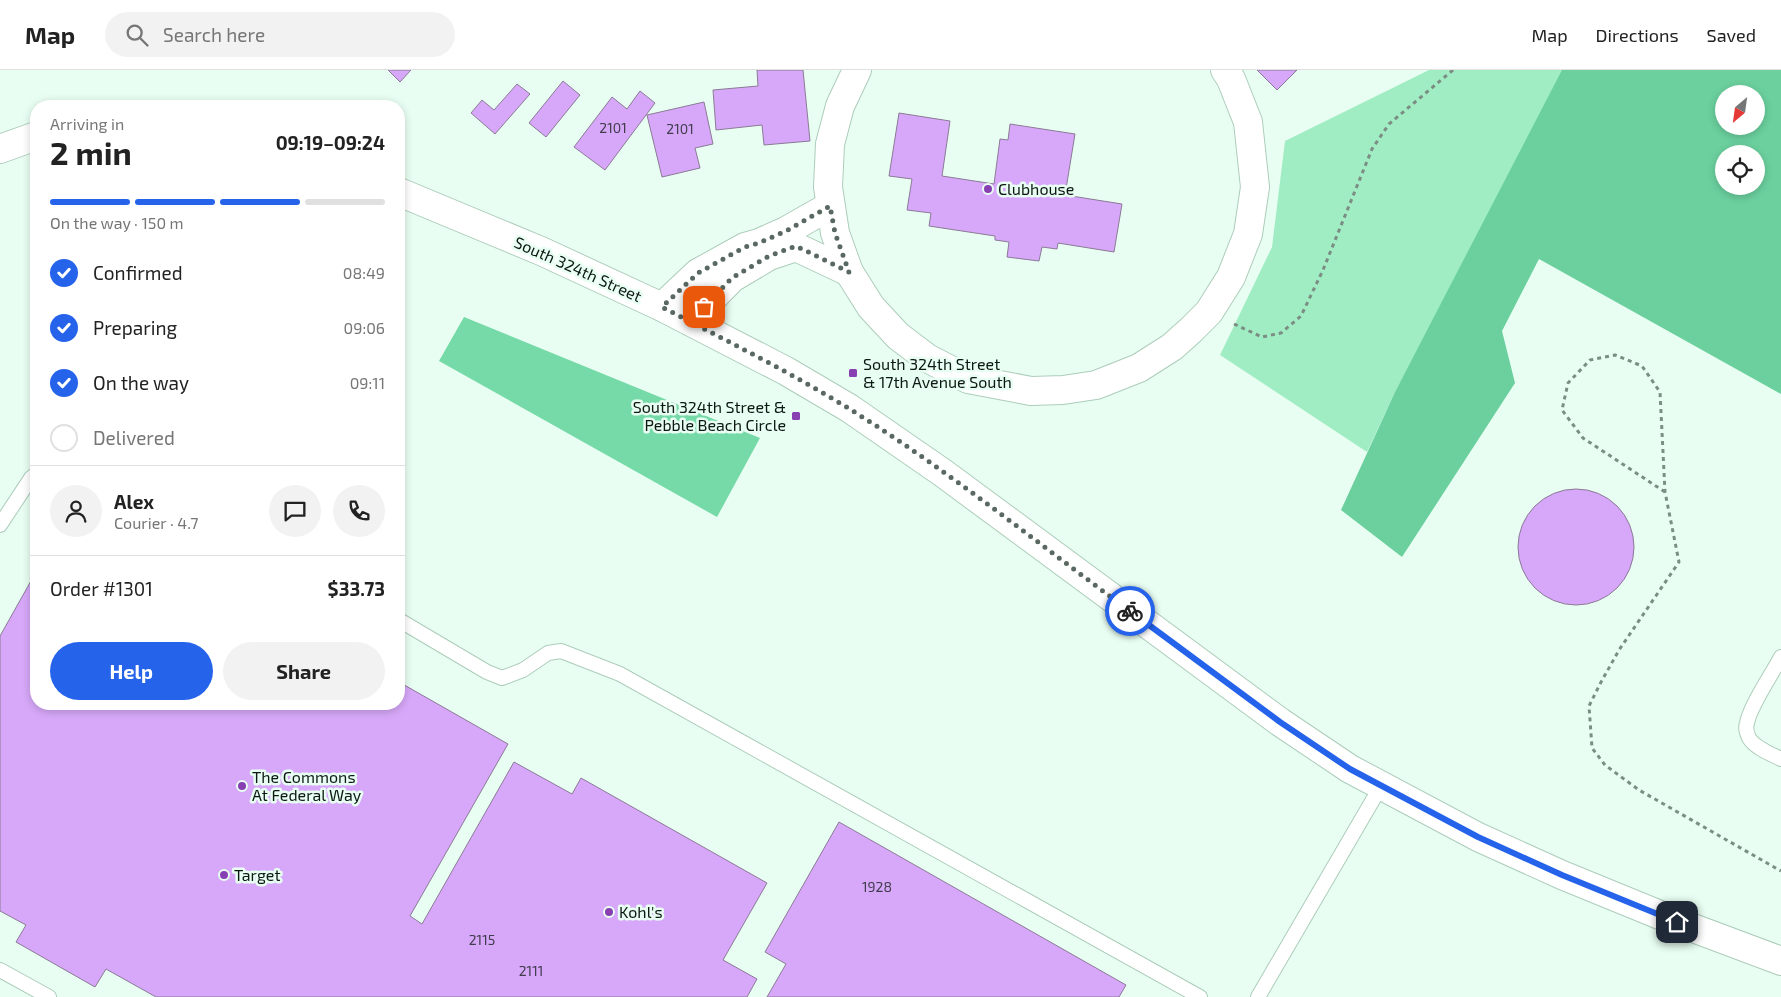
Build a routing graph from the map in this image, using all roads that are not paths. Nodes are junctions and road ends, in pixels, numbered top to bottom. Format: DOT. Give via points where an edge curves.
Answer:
graph roads {
  1 [pos="852,72"];
  2 [pos="1228,74"];
  3 [pos="30,138"];
  4 [pos="0,149"];
  5 [pos="405,196"];
  6 [pos="830,206"];
  7 [pos="849,272"];
  8 [pos="662,307"];
  9 [pos="690,321"];
  10 [pos="30,480"];
  11 [pos="0,525"];
  12 [pos="405,624"];
  13 [pos="1781,657"];
  14 [pos="1781,759"];
  15 [pos="1381,786"];
  16 [pos="1781,961"];
  17 [pos="0,970"];
  18 [pos="49,997"];
  19 [pos="1200,997"];
  20 [pos="1258,997"];
  1 -- 6 [label="street" via="830,144"];
  2 -- 7 [label="street" via="1248,122 1255,187 1248,234 1231,277 1210,310 1172,347 1139,368 1096,385 1063,390 1030,391 968,379 927,358 898,336 871,307"];
  3 -- 4 [label="street"];
  5 -- 8 [label="street, South 324th Street" via="541,251"];
  6 -- 7 [label="street" via="835,233"];
  6 -- 8 [label="street" via="698,273"];
  7 -- 9 [label="street" via="796,246 769,256 732,278"];
  8 -- 9 [label="street, South 324th Street"];
  9 -- 15 [label="street, South 324th Street" via="786,371 894,438 1280,722"];
  10 -- 11 [label="lane"];
  12 -- 19 [label="lane" via="502,678 523,670 548,653 561,651 620,674"];
  13 -- 14 [label="lane" via="1750,713 1746,728 1754,744"];
  15 -- 16 [label="street, South 324th Street" via="1478,837 1562,875"];
  15 -- 20 [label="lane"];
  17 -- 18 [label="lane"];
}
